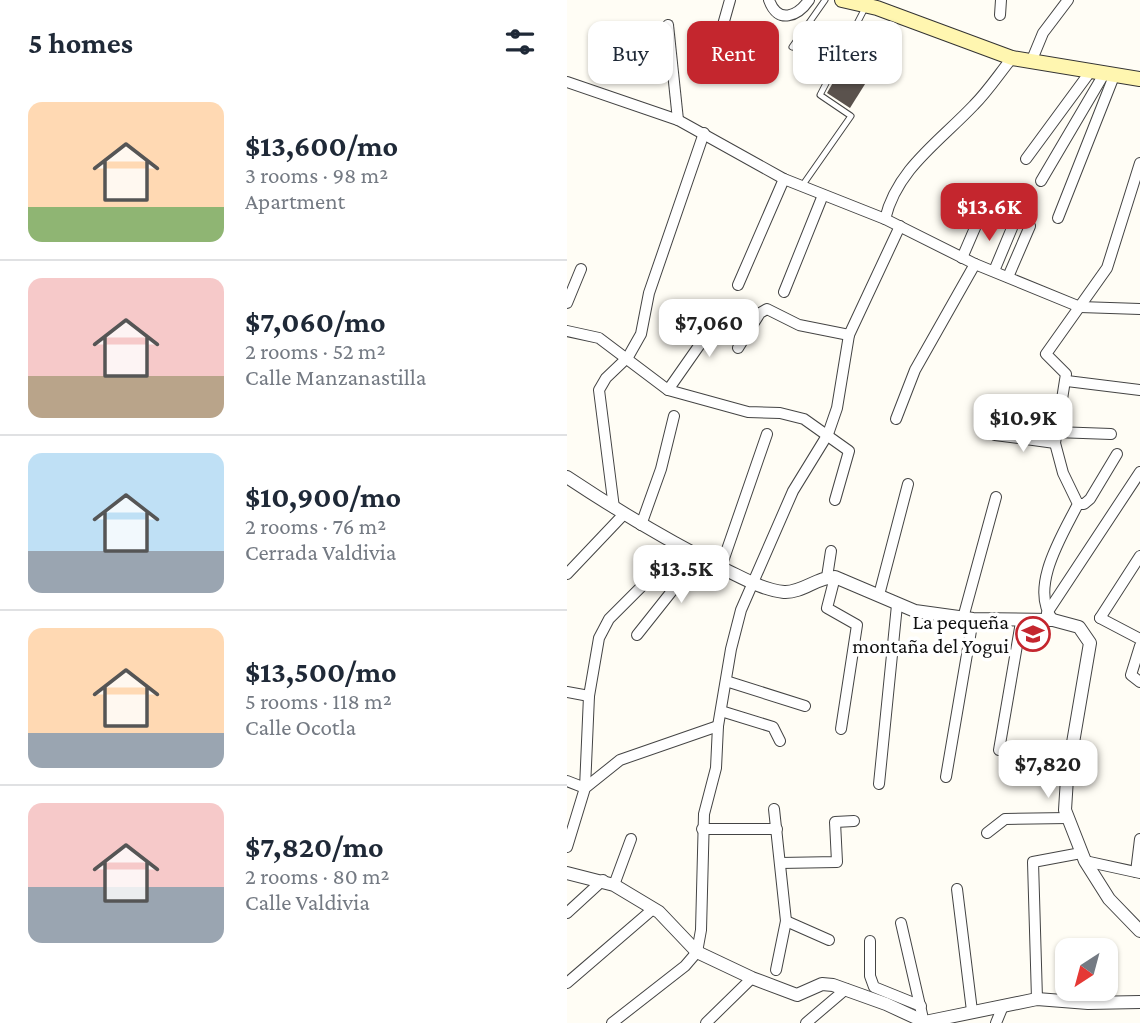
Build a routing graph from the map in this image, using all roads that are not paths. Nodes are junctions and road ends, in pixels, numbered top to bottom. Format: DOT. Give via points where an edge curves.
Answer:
graph roads {
  1 [pos="730,0"];
  2 [pos="769,0"];
  3 [pos="809,0"];
  4 [pos="825,0"];
  5 [pos="845,0"];
  6 [pos="1001,0"];
  7 [pos="1068,0"];
  8 [pos="867,5"];
  9 [pos="1000,15"];
  10 [pos="724,21"];
  11 [pos="792,47"];
  12 [pos="1012,58"];
  13 [pos="1031,62"];
  14 [pos="673,72"];
  15 [pos="1103,74"];
  16 [pos="1140,79"];
  17 [pos="567,82"];
  18 [pos="678,120"];
  19 [pos="704,133"];
  20 [pos="1026,159"];
  21 [pos="1140,163"];
  22 [pos="784,179"];
  23 [pos="1041,181"];
  24 [pos="802,186"];
  25 [pos="823,195"];
  26 [pos="987,200"];
  27 [pos="1058,218"];
  28 [pos="885,219"];
  29 [pos="900,226"];
  30 [pos="1030,226"];
  31 [pos="1012,228"];
  32 [pos="962,258"];
  33 [pos="975,264"];
  34 [pos="581,269"];
  35 [pos="994,271"];
  36 [pos="1009,277"];
  37 [pos="738,285"];
  38 [pos="784,292"];
  39 [pos="567,303"];
  40 [pos="1080,307"];
  41 [pos="1140,309"];
  42 [pos="724,310"];
  43 [pos="567,331"];
  44 [pos="849,335"];
  45 [pos="738,348"];
  46 [pos="628,357"];
  47 [pos="1067,381"];
  48 [pos="668,390"];
  49 [pos="1140,390"];
  50 [pos="992,405"];
  51 [pos="1059,414"];
  52 [pos="674,416"];
  53 [pos="896,419"];
  54 [pos="828,433"];
  55 [pos="767,434"];
  56 [pos="1111,434"];
  57 [pos="995,435"];
  58 [pos="1055,438"];
  59 [pos="1117,454"];
  60 [pos="1140,472"];
  61 [pos="567,477"];
  62 [pos="908,484"];
  63 [pos="996,497"];
  64 [pos="835,500"];
  65 [pos="1078,504"];
  66 [pos="619,511"];
  67 [pos="642,524"];
  68 [pos="676,544"];
  69 [pos="831,551"];
  70 [pos="1140,556"];
  71 [pos="699,557"];
  72 [pos="721,567"];
  73 [pos="567,574"];
  74 [pos="831,577"];
  75 [pos="753,583"];
  76 [pos="879,595"];
  77 [pos="897,605"];
  78 [pos="1050,617"];
  79 [pos="1100,618"];
  80 [pos="968,619"];
  81 [pos="1021,622"];
  82 [pos="1079,627"];
  83 [pos="637,635"];
  84 [pos="1140,639"];
  85 [pos="1140,646"];
  86 [pos="726,681"];
  87 [pos="1140,682"];
  88 [pos="567,692"];
  89 [pos="589,696"];
  90 [pos="805,706"];
  91 [pos="721,711"];
  92 [pos="718,726"];
  93 [pos="841,729"];
  94 [pos="780,741"];
  95 [pos="999,750"];
  96 [pos="946,777"];
  97 [pos="567,781"];
  98 [pos="879,784"];
  99 [pos="585,788"];
  100 [pos="774,809"];
  101 [pos="1068,818"];
  102 [pos="854,821"];
  103 [pos="702,829"];
  104 [pos="777,830"];
  105 [pos="987,833"];
  106 [pos="631,839"];
  107 [pos="1140,839"];
  108 [pos="567,847"];
  109 [pos="1083,857"];
  110 [pos="780,863"];
  111 [pos="1138,872"];
  112 [pos="567,873"];
  113 [pos="608,883"];
  114 [pos="957,889"];
  115 [pos="653,909"];
  116 [pos="567,913"];
  117 [pos="786,921"];
  118 [pos="901,923"];
  119 [pos="1140,931"];
  120 [pos="829,940"];
  121 [pos="870,941"];
  122 [pos="697,952"];
  123 [pos="776,971"];
  124 [pos="752,978"];
  125 [pos="567,983"];
  126 [pos="846,989"];
  127 [pos="1037,999"];
  128 [pos="1140,1002"];
  129 [pos="921,1006"];
  130 [pos="1003,1006"];
  131 [pos="972,1011"];
  132 [pos="612,1023"];
  133 [pos="706,1023"];
  134 [pos="806,1023"];
  135 [pos="924,1023"];
  136 [pos="996,1023"];
  1 -- 10 [label="street"];
  2 -- 3 [label="street" via="774,10 791,17"];
  4 -- 11 [label="lane"];
  5 -- 8 [label="main road"];
  6 -- 9 [label="street"];
  7 -- 13 [label="street" via="1043,33"];
  8 -- 12 [label="main road"];
  8 -- 24 [label="lane" via="820,95 851,116"];
  12 -- 13 [label="main road"];
  12 -- 28 [label="street" via="977,103 901,179 889,199"];
  13 -- 15 [label="main road"];
  14 -- 18 [label="street"];
  15 -- 16 [label="main road"];
  15 -- 20 [label="street"];
  15 -- 23 [label="street"];
  15 -- 27 [label="street"];
  17 -- 18 [label="street"];
  18 -- 19 [label="street"];
  19 -- 22 [label="street"];
  19 -- 46 [label="street" via="649,293 641,334"];
  21 -- 40 [label="street" via="1107,268"];
  22 -- 24 [label="street"];
  22 -- 37 [label="street"];
  24 -- 25 [label="street"];
  25 -- 28 [label="street"];
  25 -- 38 [label="street"];
  26 -- 32 [label="street"];
  28 -- 29 [label="street"];
  29 -- 32 [label="street"];
  29 -- 44 [label="street"];
  30 -- 36 [label="street"];
  31 -- 35 [label="street"];
  32 -- 33 [label="street"];
  33 -- 35 [label="street"];
  33 -- 53 [label="street" via="915,370"];
  34 -- 39 [label="street"];
  35 -- 36 [label="street"];
  36 -- 40 [label="street"];
  40 -- 41 [label="street"];
  40 -- 47 [label="street" via="1046,354 1062,367"];
  42 -- 48 [label="street"];
  43 -- 46 [label="street" via="599,338"];
  44 -- 45 [label="street" via="799,325 767,309"];
  44 -- 54 [label="street" via="837,408"];
  46 -- 48 [label="street"];
  46 -- 66 [label="street" via="599,390"];
  47 -- 49 [label="street"];
  47 -- 51 [label="street"];
  48 -- 54 [label="street" via="748,412 804,419"];
  50 -- 51 [label="street"];
  51 -- 58 [label="street"];
  52 -- 67 [label="street"];
  54 -- 64 [label="street" via="849,451"];
  54 -- 75 [label="street" via="793,491"];
  55 -- 72 [label="street"];
  56 -- 58 [label="street"];
  57 -- 58 [label="street"];
  58 -- 65 [label="street" via="1063,473"];
  59 -- 65 [label="street" via="1090,499"];
  60 -- 78 [label="street"];
  61 -- 66 [label="street"];
  62 -- 76 [label="street"];
  63 -- 80 [label="street"];
  65 -- 78 [label="street" via="1048,565"];
  66 -- 67 [label="street"];
  66 -- 73 [label="street"];
  67 -- 68 [label="street"];
  68 -- 71 [label="street"];
  68 -- 89 [label="street" via="609,620 600,638"];
  69 -- 74 [label="street"];
  70 -- 79 [label="street"];
  71 -- 72 [label="street"];
  71 -- 83 [label="street"];
  72 -- 75 [label="street"];
  74 -- 75 [label="street" via="792,591"];
  74 -- 76 [label="street"];
  74 -- 93 [label="street" via="827,608 857,625"];
  75 -- 86 [label="street" via="734,636"];
  76 -- 77 [label="street"];
  77 -- 80 [label="street"];
  77 -- 98 [label="street"];
  78 -- 81 [label="street"];
  78 -- 82 [label="street"];
  79 -- 82 [label="street"];
  79 -- 84 [label="street"];
  80 -- 81 [label="street"];
  80 -- 96 [label="street"];
  81 -- 95 [label="street"];
  82 -- 101 [label="street" via="1090,643 1064,794"];
  85 -- 87 [label="street" via="1131,675"];
  86 -- 90 [label="street"];
  86 -- 91 [label="street"];
  88 -- 89 [label="street"];
  89 -- 99 [label="street"];
  91 -- 92 [label="street"];
  91 -- 94 [label="street" via="773,727"];
  92 -- 99 [label="street" via="620,760"];
  92 -- 103 [label="street" via="716,768"];
  97 -- 99 [label="street"];
  99 -- 108 [label="street"];
  100 -- 104 [label="street"];
  101 -- 105 [label="street" via="1005,819"];
  101 -- 109 [label="street"];
  102 -- 110 [label="street" via="835,822 837,862"];
  103 -- 104 [label="street"];
  103 -- 122 [label="street"];
  104 -- 110 [label="street"];
  106 -- 113 [label="street"];
  107 -- 111 [label="street"];
  109 -- 111 [label="street"];
  109 -- 119 [label="street" via="1109,899"];
  109 -- 127 [label="street" via="1033,862"];
  110 -- 117 [label="street"];
  112 -- 113 [label="street"];
  113 -- 115 [label="street"];
  113 -- 116 [label="street"];
  114 -- 131 [label="street"];
  115 -- 122 [label="street"];
  115 -- 125 [label="street"];
  117 -- 120 [label="street"];
  117 -- 123 [label="street"];
  118 -- 129 [label="street"];
  121 -- 129 [label="street" via="874,987"];
  122 -- 124 [label="street"];
  122 -- 132 [label="street"];
  124 -- 126 [label="street" via="797,995 822,984"];
  124 -- 133 [label="street"];
  126 -- 134 [label="street"];
  126 -- 135 [label="street"];
  127 -- 128 [label="street"];
  127 -- 130 [label="street"];
  129 -- 135 [label="street"];
  130 -- 131 [label="street"];
  130 -- 136 [label="street"];
  131 -- 135 [label="street"];
}
